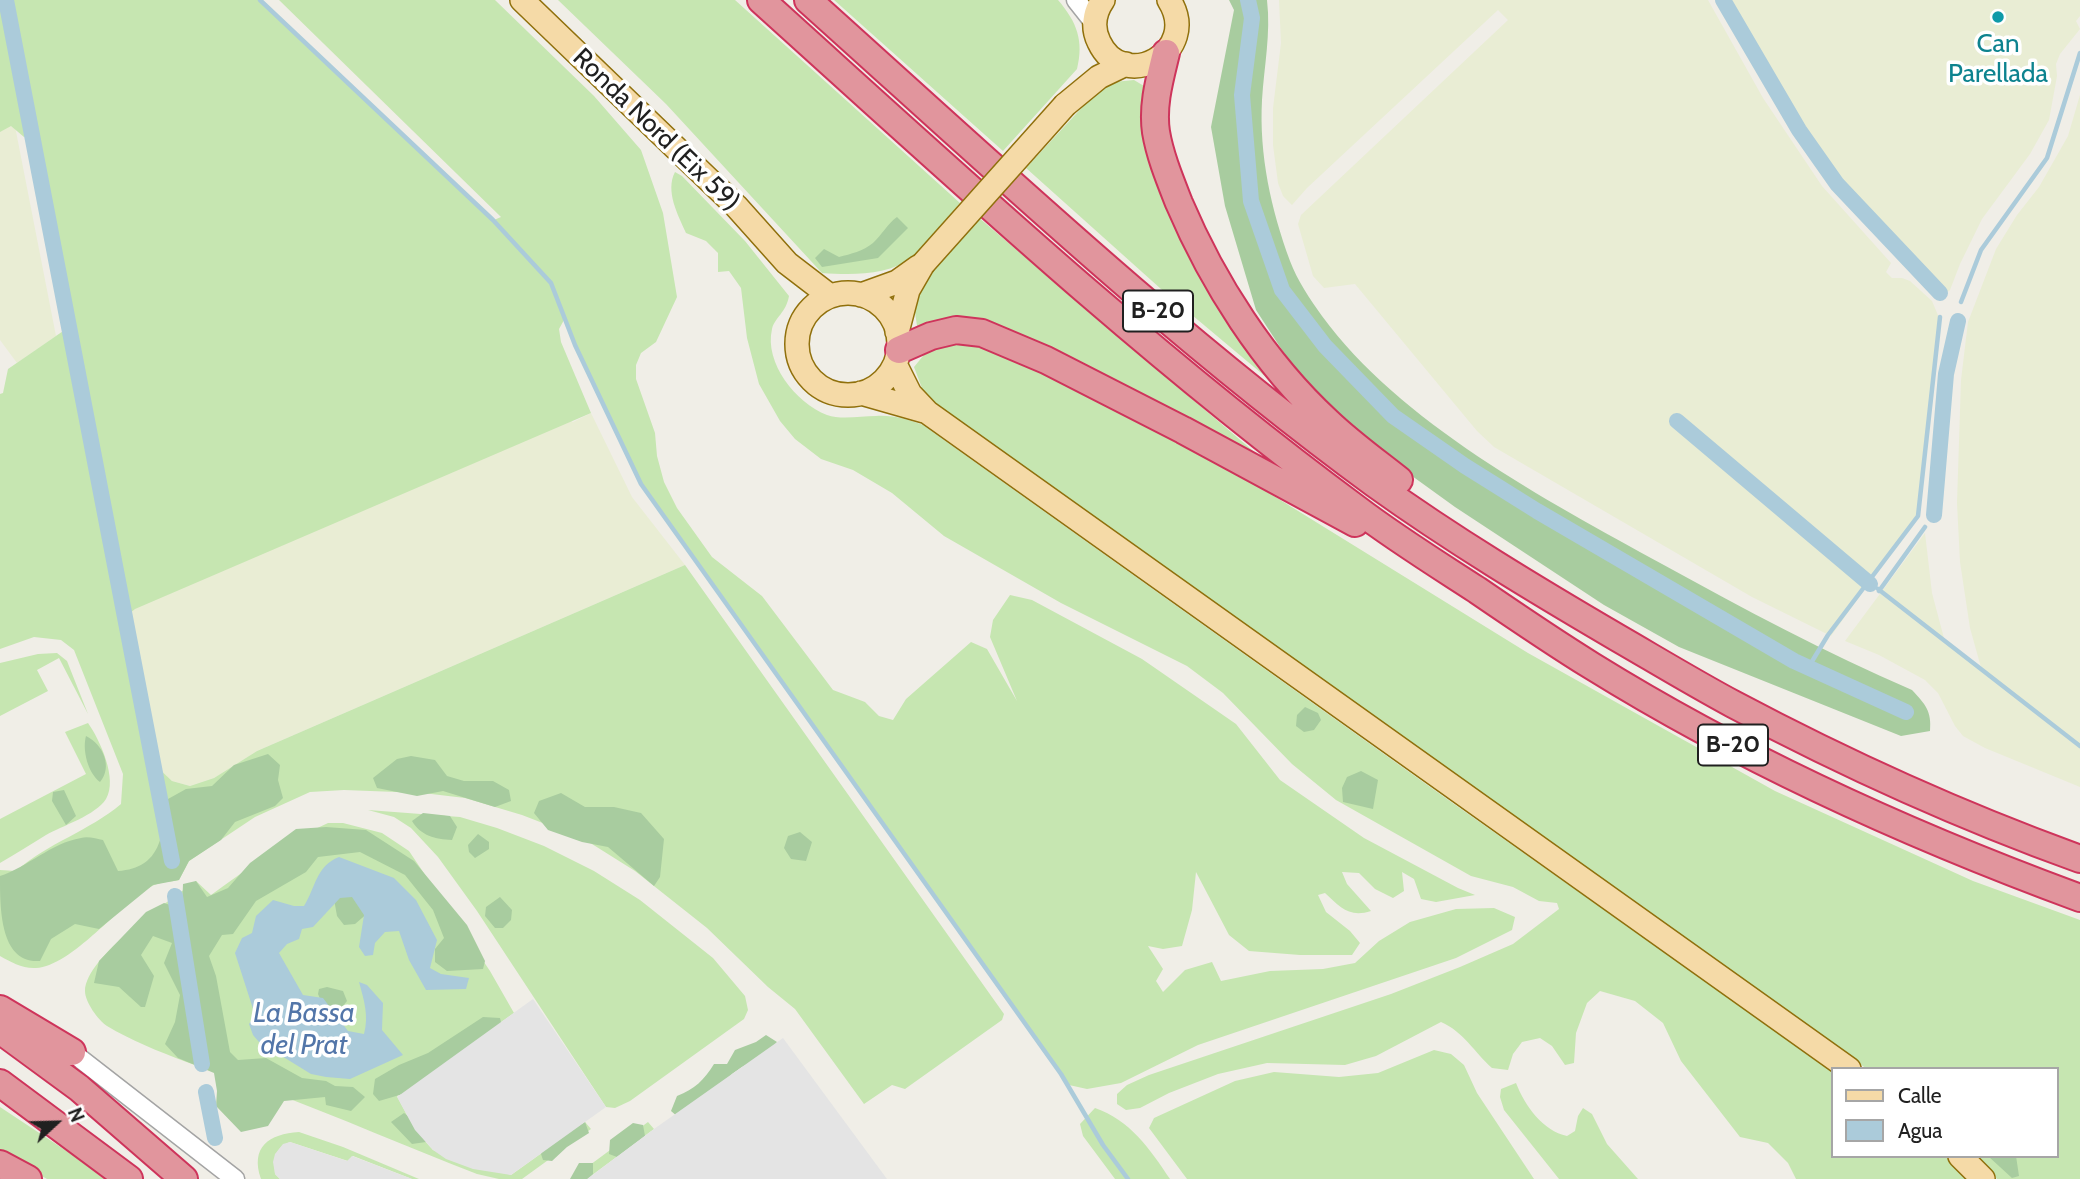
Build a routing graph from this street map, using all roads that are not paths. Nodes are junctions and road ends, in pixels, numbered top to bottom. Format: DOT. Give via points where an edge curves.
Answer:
graph roads {
  1 [pos="522,0"];
  2 [pos="761,0"];
  3 [pos="808,0"];
  4 [pos="1076,0"];
  5 [pos="1103,0"];
  6 [pos="1169,0"];
  7 [pos="1096,32"];
  8 [pos="1166,53"];
  9 [pos="1126,64"];
  10 [pos="1065,105"];
  11 [pos="787,263"];
  12 [pos="923,264"];
  13 [pos="860,295"];
  14 [pos="830,296"];
  15 [pos="804,318"];
  16 [pos="897,349"];
  17 [pos="861,393"];
  18 [pos="927,412"];
  19 [pos="1410,546"];
  20 [pos="1533,589"];
  21 [pos="2080,859"];
  22 [pos="2080,898"];
  23 [pos="0,997"];
  24 [pos="0,1009"];
  25 [pos="0,1030"];
  26 [pos="0,1050"];
  27 [pos="72,1052"];
  28 [pos="1846,1067"];
  29 [pos="0,1083"];
  30 [pos="133,1136"];
  31 [pos="1962,1158"];
  32 [pos="0,1164"];
  33 [pos="28,1179"];
  34 [pos="129,1179"];
  35 [pos="184,1179"];
  36 [pos="235,1179"];
  37 [pos="1983,1179"];
  1 -- 11 [label="main road, Ronda Nord (Eix 59)" via="736,206"];
  2 -- 19 [label="highway, B-20" via="1111,312 1267,442"];
  3 -- 20 [label="highway, B-20" via="1145,300 1266,401 1378,485"];
  4 -- 7 [label="street"];
  5 -- 7 [label="main road"];
  6 -- 8 [label="main road" via="1177,24"];
  7 -- 9 [label="main road" via="1109,55"];
  7 -- 10 [label="main road" via="1088,65"];
  8 -- 9 [label="main road" via="1148,64"];
  8 -- 20 [label="highway" via="1156,97 1156,131 1168,175 1195,240 1231,305 1272,361 1327,422"];
  9 -- 10 [label="main road" via="1099,77"];
  10 -- 12 [label="main road, bridge"];
  11 -- 14 [label="main road"];
  11 -- 15 [label="main road"];
  12 -- 13 [label="main road" via="897,282"];
  12 -- 16 [label="main road" via="908,290"];
  13 -- 14 [label="main road"];
  13 -- 16 [label="main road" via="884,308 892,319"];
  14 -- 15 [label="main road"];
  15 -- 17 [label="main road" via="797,351 809,377 833,393"];
  16 -- 17 [label="main road" via="881,383"];
  16 -- 18 [label="main road" via="910,394"];
  16 -- 19 [label="highway" via="956,330 982,333 1046,360 1330,511"];
  17 -- 18 [label="main road"];
  18 -- 28 [label="main road"];
  19 -- 22 [label="highway, B-20" via="1592,667 1714,735 1853,805"];
  20 -- 21 [label="highway, B-20" via="1732,703 1878,775"];
  23 -- 27 [label="street"];
  24 -- 27 [label="highway"];
  25 -- 30 [label="highway" via="79,1088"];
  26 -- 30 [label="highway"];
  27 -- 36 [label="street"];
  29 -- 34 [label="highway"];
  30 -- 35 [label="highway"];
  31 -- 37 [label="main road"];
  32 -- 33 [label="highway"];
}
